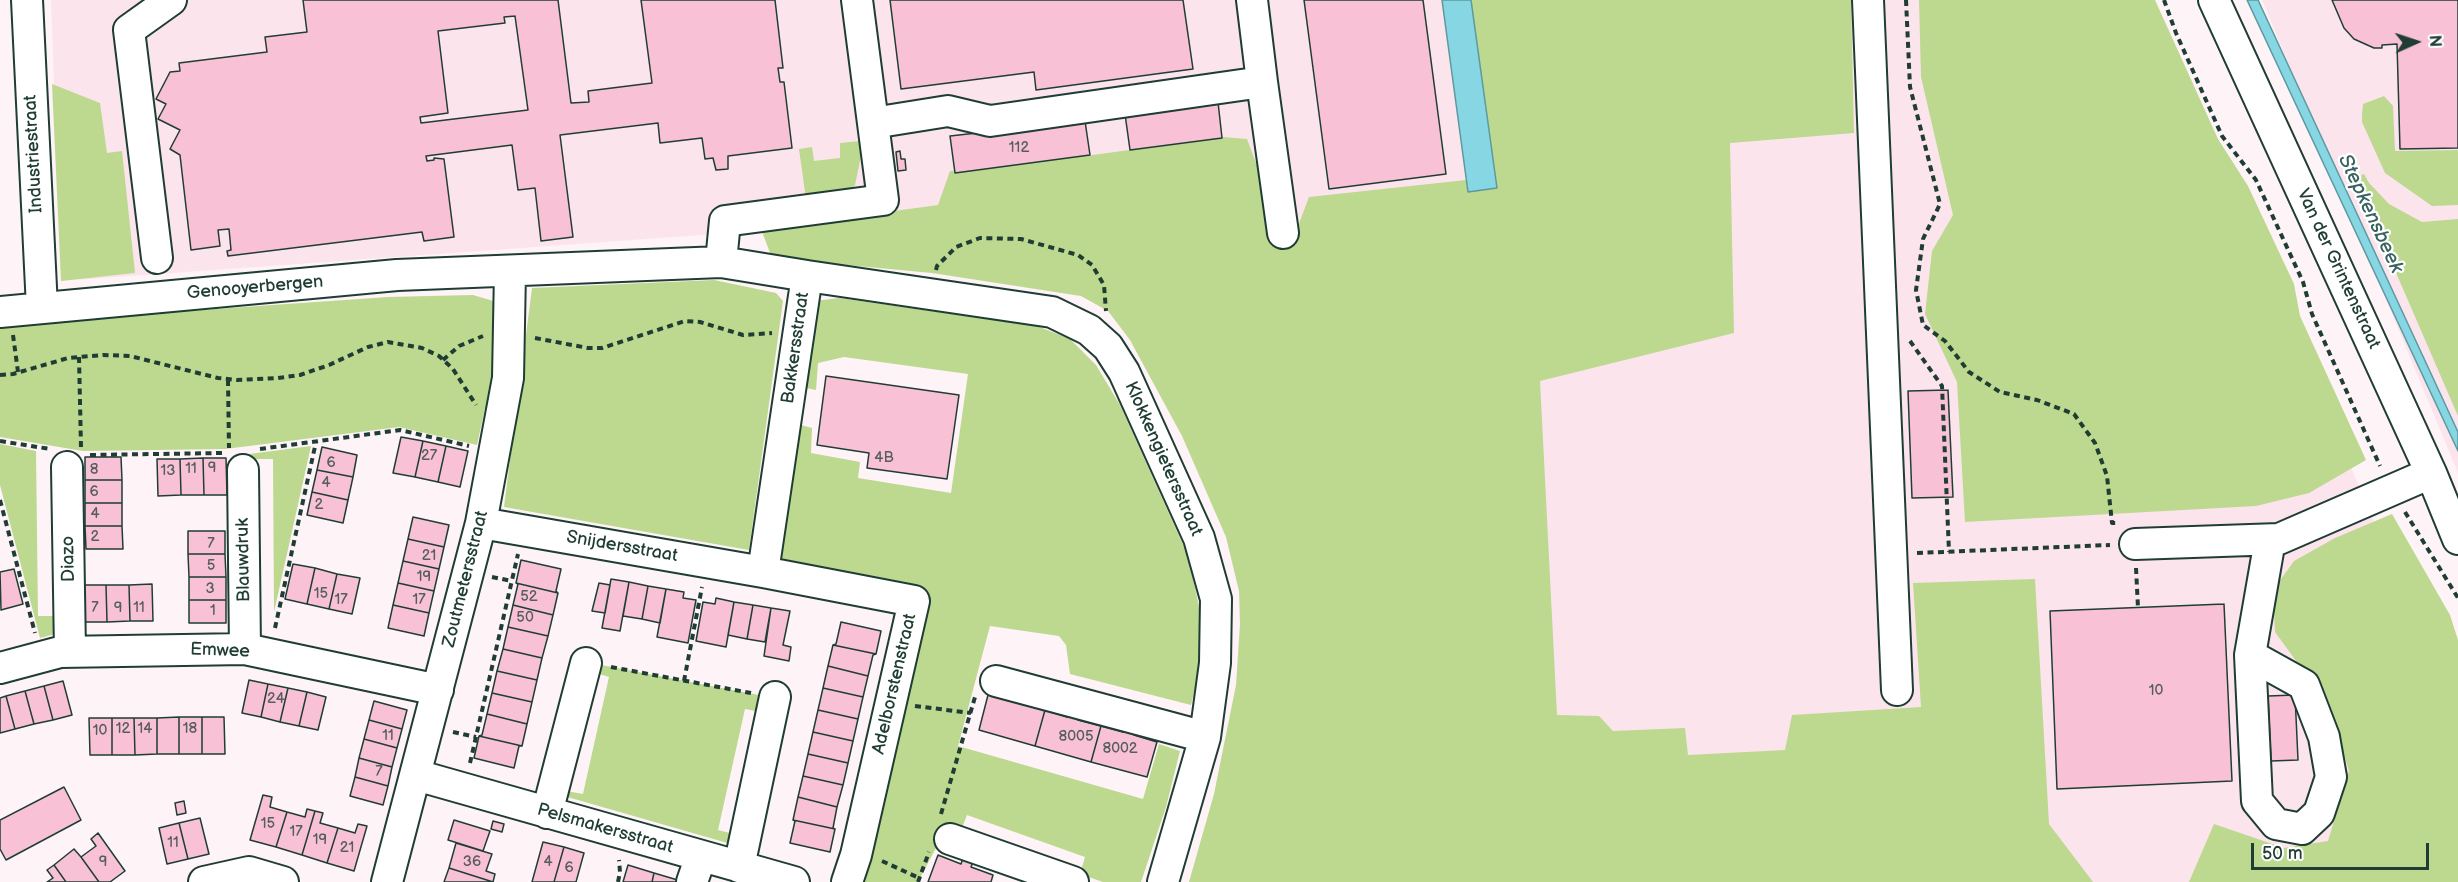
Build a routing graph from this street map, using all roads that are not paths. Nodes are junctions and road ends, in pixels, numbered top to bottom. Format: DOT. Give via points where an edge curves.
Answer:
graph roads {
  1 [pos="27,0"];
  2 [pos="171,0"];
  3 [pos="857,0"];
  4 [pos="1252,0"];
  5 [pos="1868,0"];
  6 [pos="2214,0"];
  7 [pos="1262,82"];
  8 [pos="873,123"];
  9 [pos="1282,233"];
  10 [pos="157,258"];
  11 [pos="721,262"];
  12 [pos="510,271"];
  13 [pos="807,276"];
  14 [pos="42,308"];
  15 [pos="5,311"];
  16 [pos="73,457"];
  17 [pos="239,457"];
  18 [pos="2431,473"];
  19 [pos="480,523"];
  20 [pos="2129,533"];
  21 [pos="2458,539"];
  22 [pos="2270,540"];
  23 [pos="763,572"];
  24 [pos="70,652"];
  25 [pos="257,652"];
  26 [pos="2250,655"];
  27 [pos="586,663"];
  28 [pos="0,668"];
  29 [pos="996,681"];
  30 [pos="438,690"];
  31 [pos="1897,690"];
  32 [pos="775,697"];
  33 [pos="1205,737"];
  34 [pos="416,776"];
  35 [pos="547,812"];
  36 [pos="940,836"];
  37 [pos="739,867"];
  38 [pos="697,869"];
  39 [pos="204,882"];
  40 [pos="283,882"];
  41 [pos="387,882"];
  42 [pos="794,882"];
  43 [pos="847,882"];
  44 [pos="1073,882"];
  45 [pos="1163,882"];
  1 -- 14 [label="street, Industriestraat"];
  2 -- 10 [label="street" via="129,30"];
  3 -- 8 [label="street"];
  4 -- 7 [label="street"];
  5 -- 31 [label="street"];
  6 -- 18 [label="street, Van der Grintenstraat"];
  7 -- 8 [label="street" via="990,121 948,111"];
  7 -- 9 [label="street"];
  8 -- 11 [label="street" via="883,200 725,221"];
  11 -- 12 [label="street, Bakkersstraat"];
  11 -- 13 [label="street, Bakkersstraat"];
  12 -- 14 [label="street, Genooyerbergen" via="397,275"];
  12 -- 19 [label="street, Zoutmetersstraat" via="508,378"];
  13 -- 23 [label="street, Bakkersstraat"];
  13 -- 33 [label="street, Klokkengietersstraat" via="1052,312 1089,330 1108,347 1124,372 1199,538 1216,598 1215,663"];
  14 -- 15 [label="street, Genooyerbergen"];
  16 -- 24 [label="street, Diazo"];
  17 -- 25 [label="street, Blauwdruk"];
  18 -- 21 [label="street, Van der Grintenstraat"];
  18 -- 22 [label="street"];
  19 -- 23 [label="street, Snijdersstraat"];
  19 -- 30 [label="street, Zoutmetersstraat"];
  20 -- 22 [label="street"];
  22 -- 26 [label="street"];
  23 -- 43 [label="street, Adelborstenstraat" via="914,601"];
  24 -- 25 [label="street, Emwee"];
  24 -- 28 [label="street, Emwee"];
  25 -- 30 [label="street, Emwee"];
  26 -- 26 [label="street" via="2256,801 2276,824 2302,829 2319,813 2331,777 2324,737 2304,685"];
  27 -- 35 [label="street"];
  29 -- 33 [label="street"];
  30 -- 34 [label="street, Zoutmetersstraat"];
  32 -- 37 [label="street"];
  33 -- 45 [label="street, Klokkengietersstraat"];
  34 -- 35 [label="street, Pelsmakersstraat"];
  34 -- 41 [label="street, Zoutmetersstraat"];
  35 -- 38 [label="street, Pelsmakersstraat"];
  36 -- 44 [label="street"];
  37 -- 38 [label="street, Pelsmakersstraat"];
  37 -- 42 [label="street, Pelsmakersstraat"];
  39 -- 40 [label="street" via="249,872"];
}
